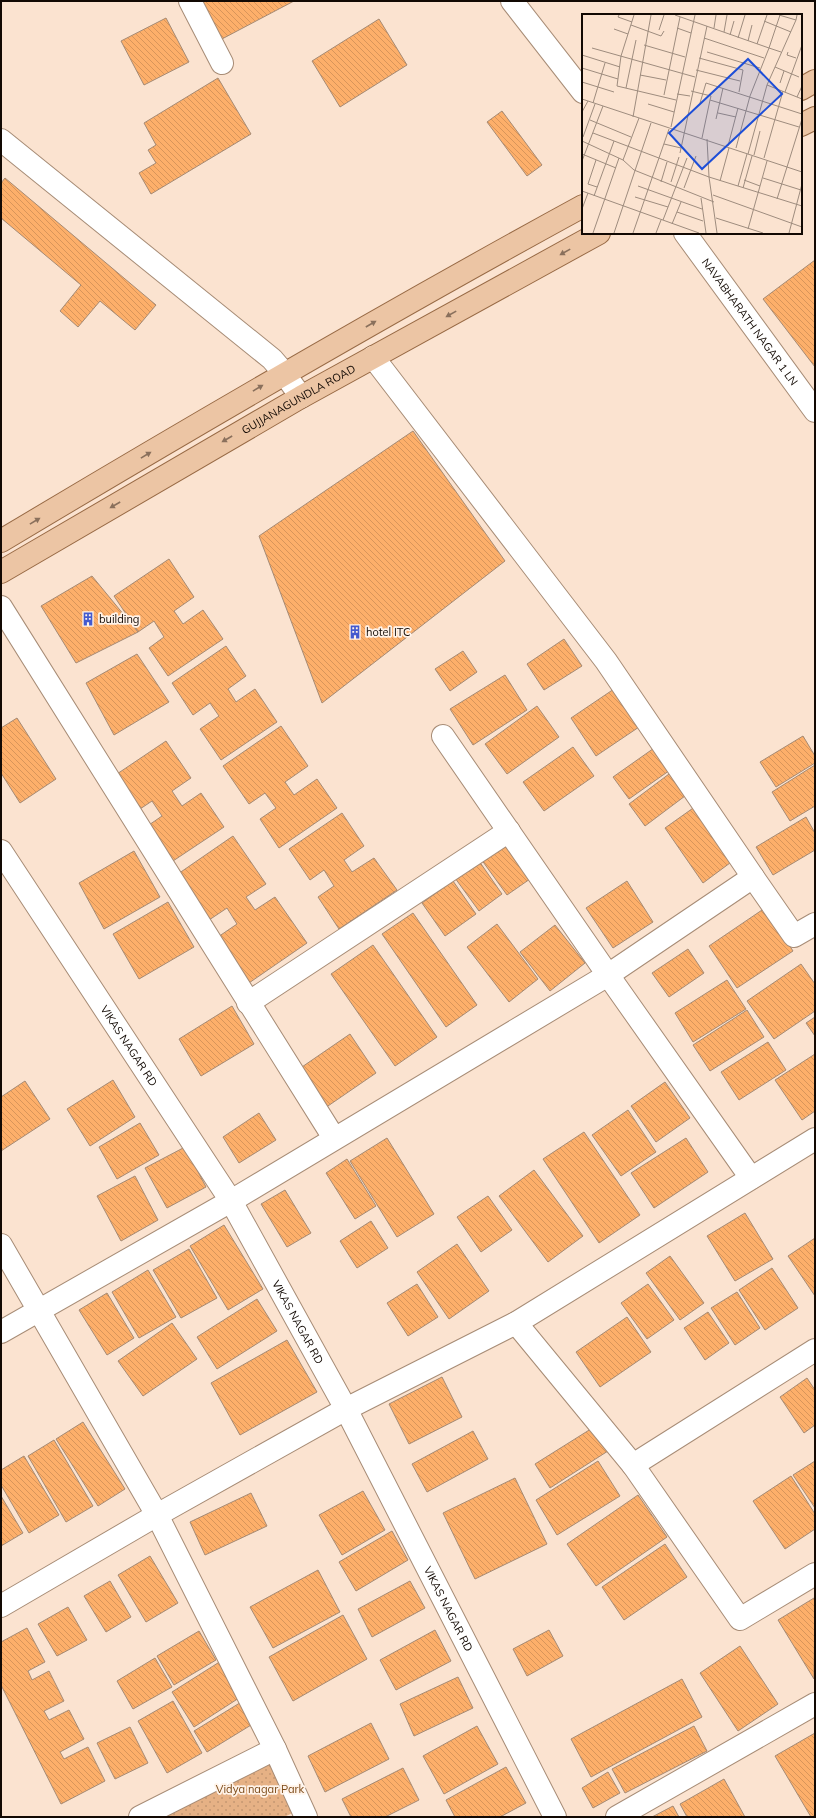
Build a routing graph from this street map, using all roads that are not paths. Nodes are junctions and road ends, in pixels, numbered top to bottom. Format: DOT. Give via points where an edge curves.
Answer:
graph roads {
  1 [pos="190,1"];
  2 [pos="512,1"];
  3 [pos="222,63"];
  4 [pos="815,81"];
  5 [pos="802,88"];
  6 [pos="582,91"];
  7 [pos="815,118"];
  8 [pos="802,125"];
  9 [pos="1,140"];
  10 [pos="582,207"];
  11 [pos="597,234"];
  12 [pos="686,234"];
  13 [pos="373,357"];
  14 [pos="284,373"];
  15 [pos="301,397"];
  16 [pos="815,411"];
  17 [pos="1,541"];
  18 [pos="1,572"];
  19 [pos="1,607"];
  20 [pos="443,736"];
  21 [pos="509,831"];
  22 [pos="1,850"];
  23 [pos="753,877"];
  24 [pos="815,924"];
  25 [pos="608,976"];
  26 [pos="248,1003"];
  27 [pos="334,1138"];
  28 [pos="815,1139"];
  29 [pos="751,1178"];
  30 [pos="231,1201"];
  31 [pos="1,1245"];
  32 [pos="40,1310"];
  33 [pos="516,1323"];
  34 [pos="1,1332"];
  35 [pos="815,1350"];
  36 [pos="346,1409"];
  37 [pos="633,1465"];
  38 [pos="156,1515"];
  39 [pos="815,1574"];
  40 [pos="1,1606"];
  41 [pos="815,1704"];
  42 [pos="275,1749"];
  43 [pos="140,1817"];
  44 [pos="306,1817"];
  45 [pos="555,1817"];
  46 [pos="617,1817"];
  1 -- 3 [label="street"];
  2 -- 6 [label="street"];
  4 -- 5 [label="main road"];
  7 -- 8 [label="main road"];
  9 -- 14 [label="street" via="272,359"];
  14 -- 10 [label="main road, one-way"];
  11 -- 13 [label="main road, GUJJANAGUNDLA ROAD, one-way"];
  12 -- 16 [label="street, NAVABHARATH NAGAR 1 LN"];
  13 -- 15 [label="main road, GUJJANAGUNDLA ROAD"];
  13 -- 23 [label="street" via="606,661"];
  14 -- 15 [label="street"];
  17 -- 14 [label="main road, one-way"];
  15 -- 18 [label="main road, GUJJANAGUNDLA ROAD, one-way"];
  19 -- 26 [label="street"];
  20 -- 21 [label="street"];
  21 -- 25 [label="street"];
  21 -- 26 [label="street"];
  22 -- 30 [label="street, VIKAS NAGAR RD"];
  23 -- 24 [label="street" via="794,936"];
  23 -- 25 [label="street"];
  25 -- 27 [label="street"];
  25 -- 29 [label="street"];
  26 -- 27 [label="street"];
  27 -- 30 [label="street"];
  28 -- 29 [label="street"];
  29 -- 33 [label="street"];
  30 -- 32 [label="street"];
  30 -- 36 [label="street, VIKAS NAGAR RD"];
  31 -- 32 [label="street"];
  32 -- 34 [label="street"];
  32 -- 38 [label="street"];
  33 -- 36 [label="street"];
  33 -- 37 [label="street"];
  35 -- 37 [label="street"];
  36 -- 38 [label="street"];
  36 -- 45 [label="street, VIKAS NAGAR RD"];
  37 -- 39 [label="street" via="740,1620"];
  38 -- 40 [label="street"];
  38 -- 42 [label="street"];
  41 -- 46 [label="street"];
  42 -- 43 [label="street"];
  42 -- 44 [label="street"];
}
